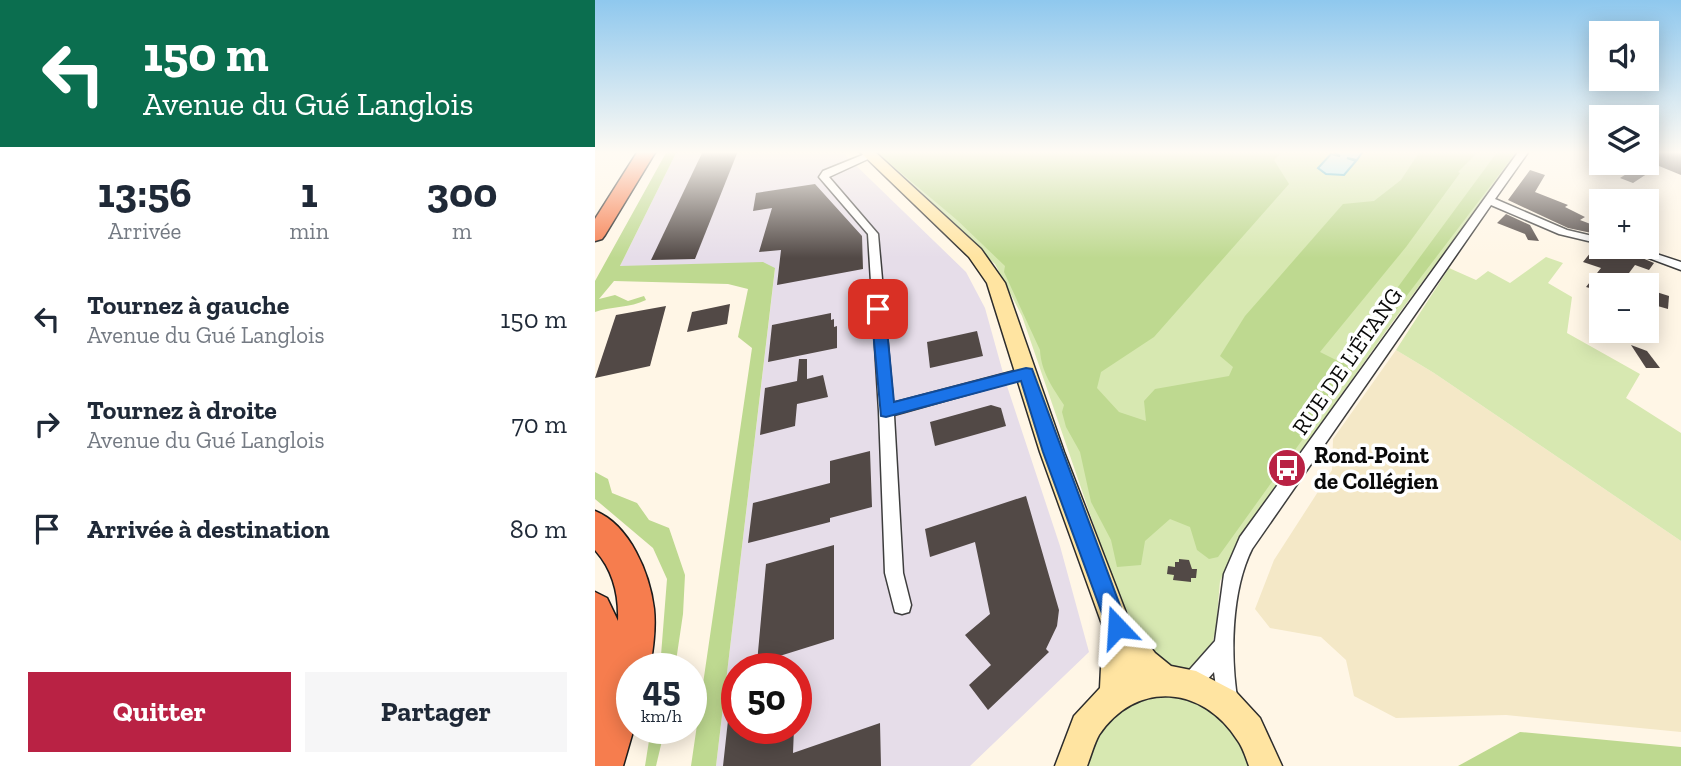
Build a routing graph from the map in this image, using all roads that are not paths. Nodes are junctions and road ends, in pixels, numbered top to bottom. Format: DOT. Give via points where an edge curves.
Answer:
graph roads {
  1 [pos="607,187"];
  2 [pos="625,187"];
  3 [pos="833,187"];
  4 [pos="902,187"];
  5 [pos="1498,187"];
  6 [pos="1488,200"];
  7 [pos="595,204"];
  8 [pos="595,236"];
  9 [pos="1589,238"];
  10 [pos="1659,259"];
  11 [pos="1681,266"];
  12 [pos="1026,373"];
  13 [pos="886,411"];
  14 [pos="595,526"];
  15 [pos="902,605"];
  16 [pos="595,610"];
  17 [pos="1117,627"];
  18 [pos="1222,648"];
  19 [pos="1177,681"];
  20 [pos="1115,696"];
  21 [pos="1228,703"];
  22 [pos="595,714"];
  23 [pos="602,766"];
  24 [pos="1071,766"];
  25 [pos="1266,766"];
  1 -- 7 [label="highway"];
  2 -- 8 [label="highway"];
  3 -- 13 [label="street" via="873,234"];
  4 -- 12 [label="main road" via="988,270"];
  5 -- 6 [label="street, RUE DE L'ÉTANG"];
  6 -- 9 [label="street"];
  6 -- 18 [label="street, RUE DE L'ÉTANG" via="1246,543 1231,577"];
  10 -- 11 [label="street"];
  12 -- 13 [label="street"];
  12 -- 17 [label="main road"];
  13 -- 15 [label="street" via="894,573"];
  14 -- 23 [label="highway" via="627,565 638,610 634,653"];
  16 -- 22 [label="highway" via="606,648"];
  17 -- 19 [label="main road" via="1145,663"];
  17 -- 20 [label="main road"];
  18 -- 19 [label="street"];
  18 -- 21 [label="street, RUE DE L'ÉTANG"];
  19 -- 20 [label="main road" via="1138,684"];
  19 -- 21 [label="main road"];
  20 -- 24 [label="main road" via="1085,729"];
  21 -- 25 [label="main road" via="1251,732"];
}
